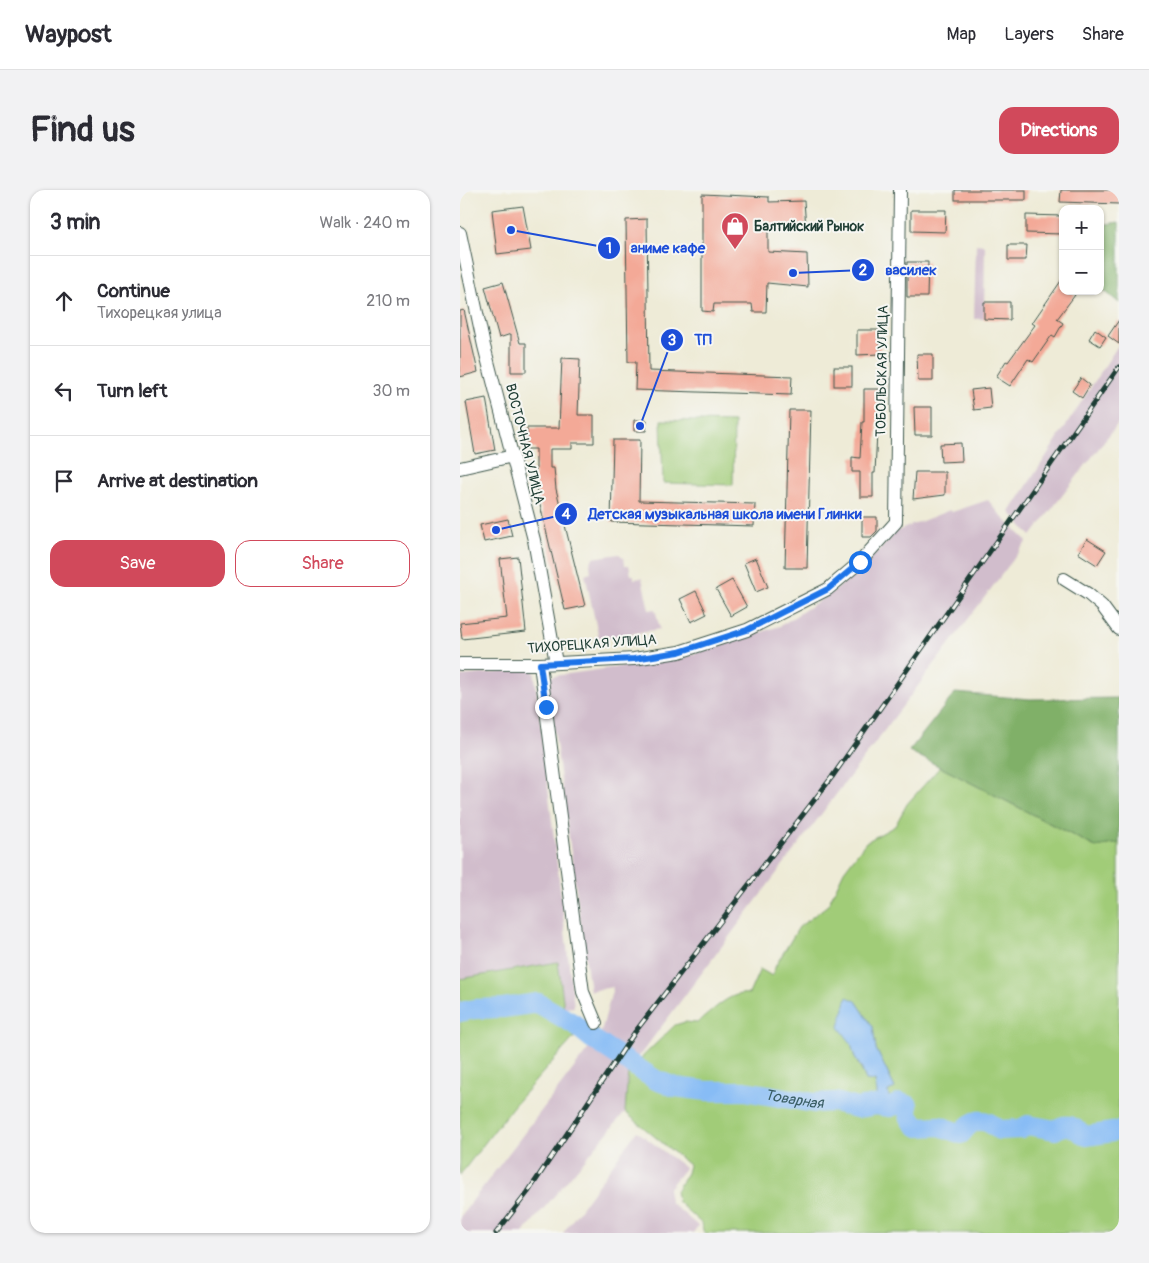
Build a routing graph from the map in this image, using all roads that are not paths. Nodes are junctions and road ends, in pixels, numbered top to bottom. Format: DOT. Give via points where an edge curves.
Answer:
graph roads {
  1 [pos="900,190"];
  2 [pos="460,233"];
  3 [pos="513,456"];
  4 [pos="460,468"];
  5 [pos="896,522"];
  6 [pos="1064,580"];
  7 [pos="1119,629"];
  8 [pos="556,663"];
  9 [pos="460,664"];
  10 [pos="540,664"];
  11 [pos="596,1023"];
  1 -- 5 [label="street, ТОБОЛЬСКАЯ УЛИЦА"];
  2 -- 3 [label="street, ВОСТОЧНАЯ УЛИЦА" via="484,346"];
  3 -- 4 [label="street"];
  3 -- 8 [label="street, ВОСТОЧНАЯ УЛИЦА" via="534,540"];
  5 -- 8 [label="street, ТИХОРЕЦКАЯ УЛИЦА" via="860,562 828,589 747,630 679,652 634,659"];
  6 -- 7 [label="street" via="1102,606"];
  8 -- 10 [label="street, ТИХОРЕЦКАЯ УЛИЦА"];
  9 -- 10 [label="street, ТИХОРЕЦКАЯ УЛИЦА"];
  10 -- 11 [label="street" via="583,992"];
}
